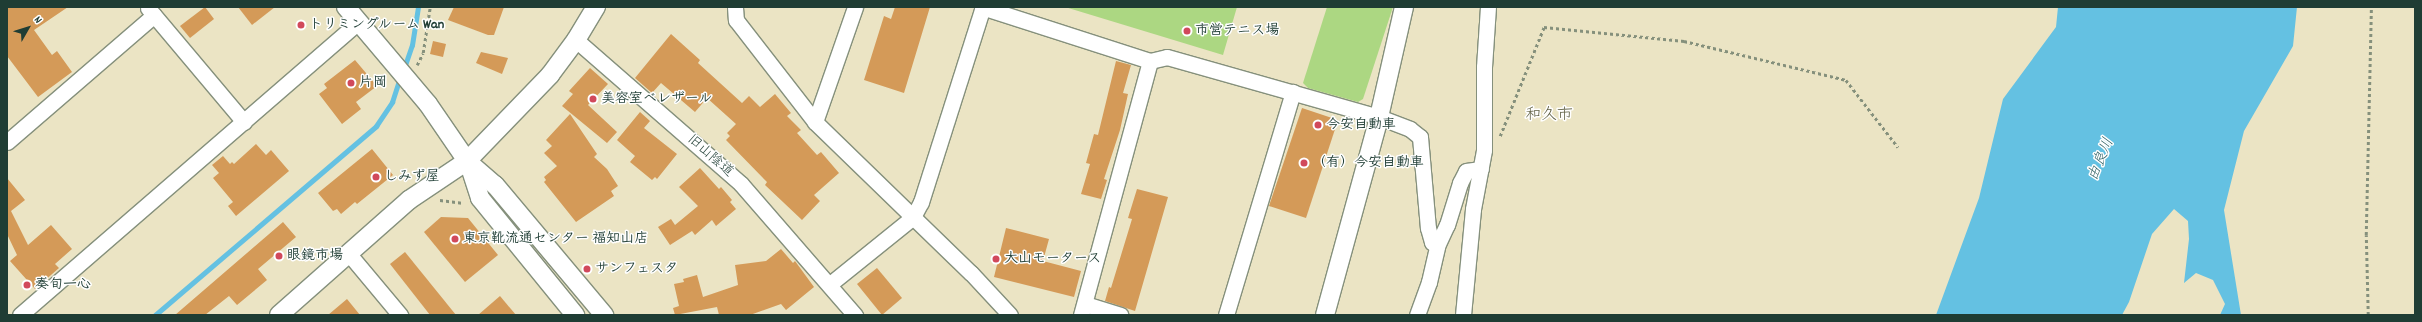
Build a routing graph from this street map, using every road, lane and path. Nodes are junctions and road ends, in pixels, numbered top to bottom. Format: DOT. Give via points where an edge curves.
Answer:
graph roads {
  1 [pos="346,7"];
  2 [pos="430,7"];
  3 [pos="596,7"];
  4 [pos="735,7"];
  5 [pos="856,7"];
  6 [pos="982,7"];
  7 [pos="1404,7"];
  8 [pos="1488,7"];
  9 [pos="2371,7"];
  10 [pos="151,11"];
  11 [pos="358,22"];
  12 [pos="576,40"];
  13 [pos="1150,61"];
  14 [pos="406,69"];
  15 [pos="1293,92"];
  16 [pos="1379,117"];
  17 [pos="244,122"];
  18 [pos="815,122"];
  19 [pos="7,142"];
  20 [pos="1898,147"];
  21 [pos="1484,150"];
  22 [pos="467,160"];
  23 [pos="1481,169"];
  24 [pos="434,200"];
  25 [pos="466,203"];
  26 [pos="913,217"];
  27 [pos="1437,246"];
  28 [pos="349,254"];
  29 [pos="830,284"];
  30 [pos="1083,309"];
  31 [pos="20,315"];
  32 [pos="279,315"];
  33 [pos="400,315"];
  34 [pos="575,315"];
  35 [pos="604,315"];
  36 [pos="855,315"];
  37 [pos="1010,315"];
  38 [pos="1120,315"];
  39 [pos="1226,315"];
  40 [pos="1325,315"];
  41 [pos="1417,315"];
  42 [pos="1463,315"];
  43 [pos="2368,315"];
  1 -- 11 [label="street"];
  2 -- 14 [label="path" via="423,53"];
  3 -- 12 [label="street"];
  4 -- 18 [label="street" via="736,20"];
  5 -- 18 [label="street"];
  6 -- 13 [label="street"];
  6 -- 26 [label="street" via="921,202"];
  7 -- 16 [label="street"];
  8 -- 21 [label="street" via="1484,67"];
  9 -- 43 [label="path" via="2366,235"];
  10 -- 17 [label="street"];
  10 -- 19 [label="street"];
  11 -- 14 [label="street"];
  11 -- 17 [label="street"];
  12 -- 22 [label="street" via="550,75"];
  12 -- 29 [label="street, 旧山陰道" via="742,184"];
  13 -- 15 [label="street" via="1167,57"];
  13 -- 30 [label="street"];
  14 -- 22 [label="street"];
  15 -- 16 [label="street"];
  15 -- 39 [label="street"];
  16 -- 27 [label="street" via="1410,129 1420,137 1428,228 1432,242"];
  16 -- 40 [label="street"];
  17 -- 31 [label="street"];
  18 -- 26 [label="street"];
  20 -- 21 [label="path" via="1846,80 1684,41 1544,28 1502,135"];
  21 -- 23 [label="street"];
  22 -- 28 [label="street" via="409,200"];
  22 -- 34 [label="street" via="480,198"];
  22 -- 35 [label="street" via="495,185"];
  23 -- 27 [label="street" via="1466,171"];
  23 -- 42 [label="street" via="1473,209"];
  24 -- 25 [label="path"];
  26 -- 29 [label="street"];
  26 -- 37 [label="street"];
  27 -- 41 [label="street" via="1429,282"];
  28 -- 32 [label="street"];
  28 -- 33 [label="street"];
  29 -- 36 [label="street, 旧山陰道"];
  30 -- 38 [label="street"];
}
